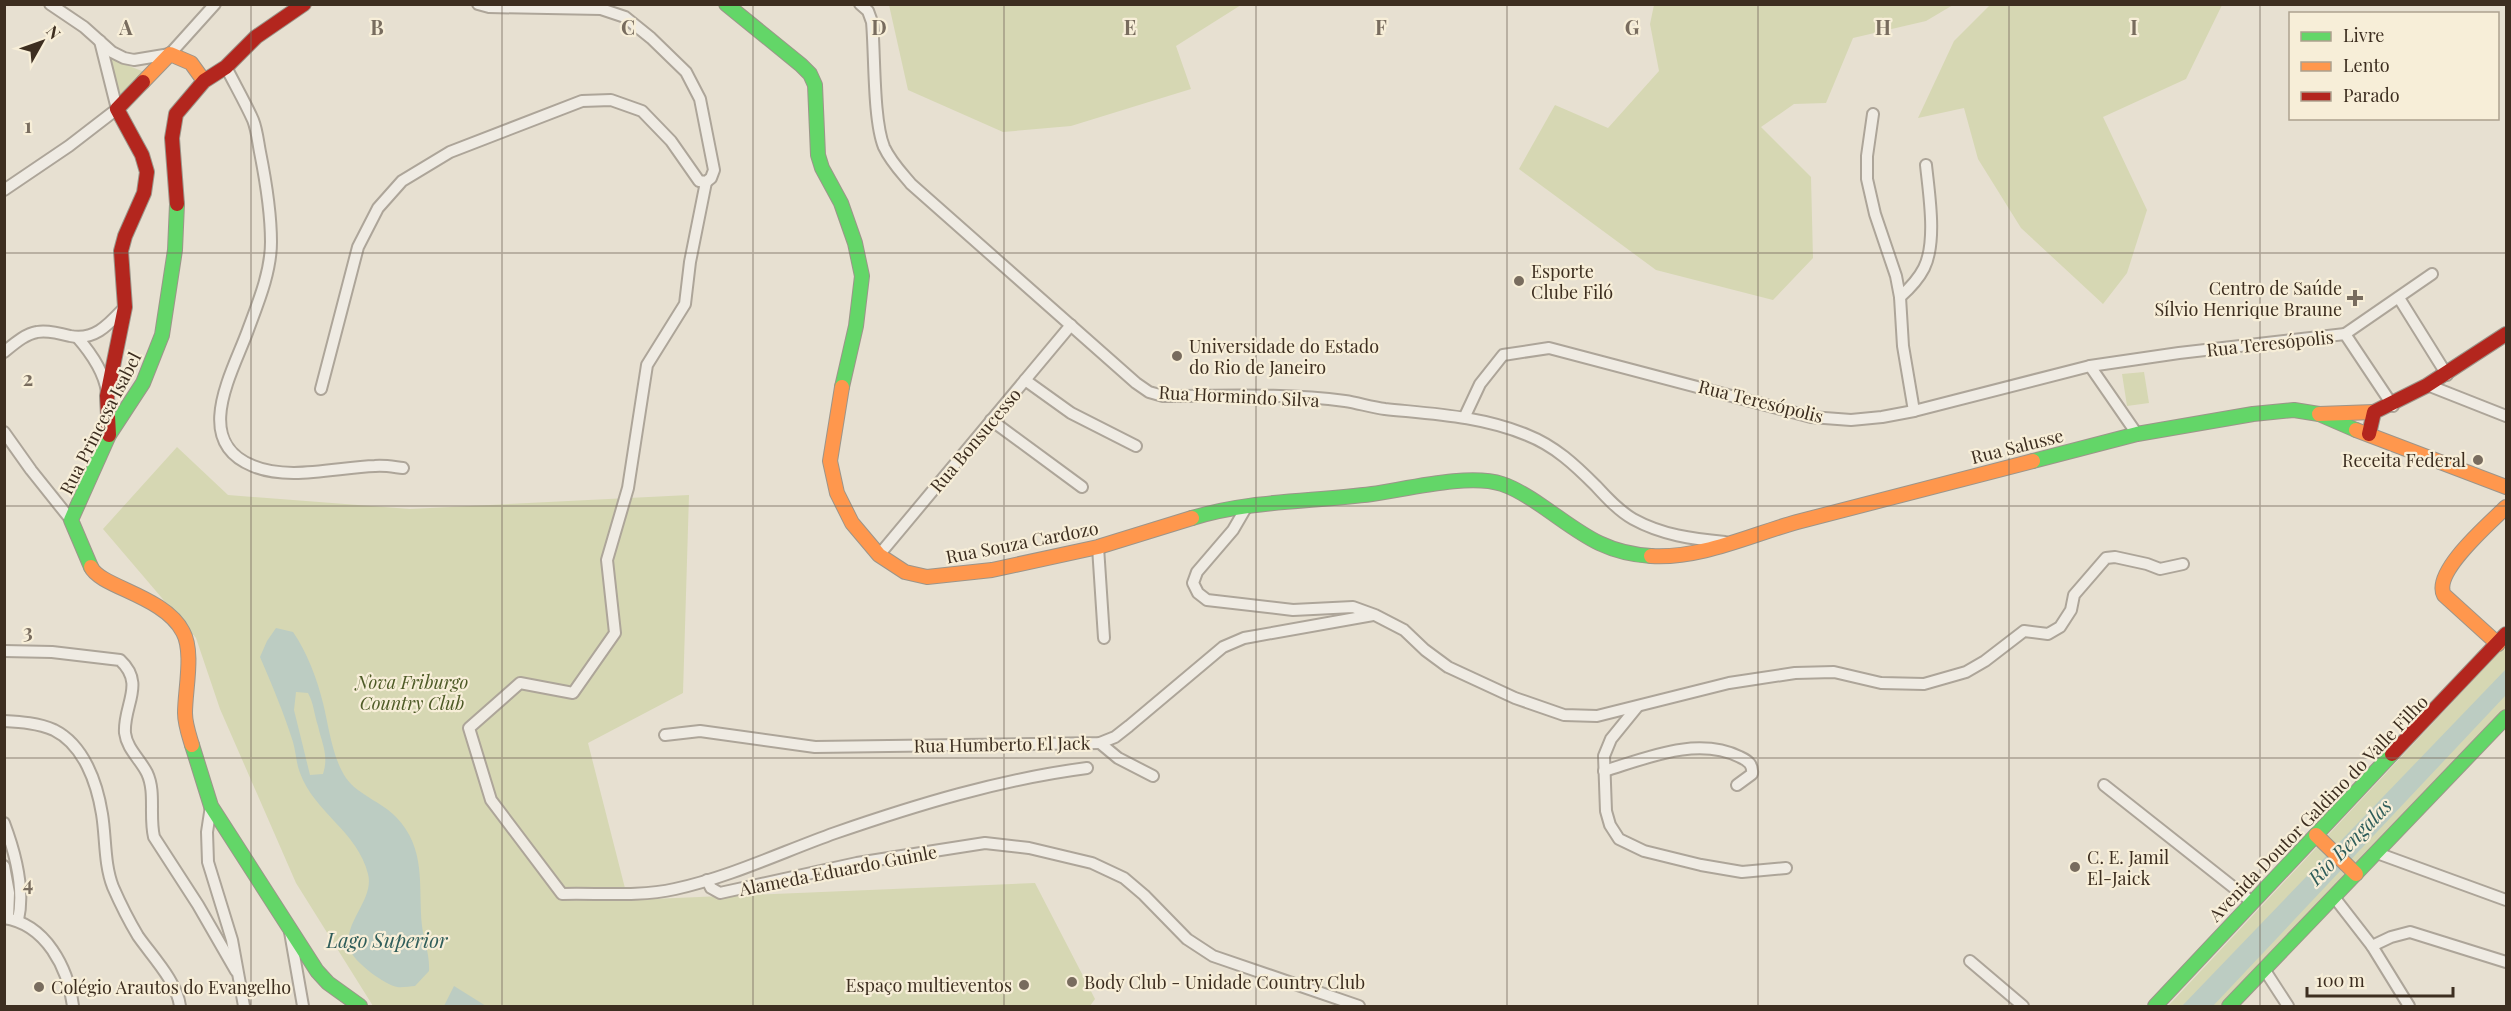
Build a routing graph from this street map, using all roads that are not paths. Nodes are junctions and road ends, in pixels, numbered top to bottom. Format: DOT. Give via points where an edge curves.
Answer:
graph roads {
  1 [pos="50,4"];
  2 [pos="215,4"];
  3 [pos="303,4"];
  4 [pos="478,4"];
  5 [pos="726,4"];
  6 [pos="860,4"];
  7 [pos="100,41"];
  8 [pos="170,54"];
  9 [pos="226,67"];
  10 [pos="204,81"];
  11 [pos="117,109"];
  12 [pos="1873,114"];
  13 [pos="1926,165"];
  14 [pos="706,182"];
  15 [pos="4,190"];
  16 [pos="2432,274"];
  17 [pos="1900,297"];
  18 [pos="2399,298"];
  19 [pos="125,307"];
  20 [pos="1071,325"];
  21 [pos="2345,334"];
  22 [pos="2506,334"];
  23 [pos="77,338"];
  24 [pos="4,352"];
  25 [pos="2090,366"];
  26 [pos="2447,375"];
  27 [pos="1025,380"];
  28 [pos="2430,386"];
  29 [pos="321,389"];
  30 [pos="107,396"];
  31 [pos="2393,406"];
  32 [pos="1914,411"];
  33 [pos="2374,412"];
  34 [pos="2319,414"];
  35 [pos="1465,416"];
  36 [pos="2506,416"];
  37 [pos="991,420"];
  38 [pos="4,432"];
  39 [pos="2137,434"];
  40 [pos="2369,434"];
  41 [pos="109,435"];
  42 [pos="1137,447"];
  43 [pos="403,468"];
  44 [pos="1082,487"];
  45 [pos="2506,487"];
  46 [pos="1246,506"];
  47 [pos="2506,507"];
  48 [pos="70,520"];
  49 [pos="1728,543"];
  50 [pos="1098,547"];
  51 [pos="879,555"];
  52 [pos="2182,564"];
  53 [pos="1375,615"];
  54 [pos="1104,638"];
  55 [pos="2502,639"];
  56 [pos="4,651"];
  57 [pos="1637,707"];
  58 [pos="2506,717"];
  59 [pos="4,721"];
  60 [pos="665,735"];
  61 [pos="1100,743"];
  62 [pos="1087,768"];
  63 [pos="1604,771"];
  64 [pos="1153,776"];
  65 [pos="1737,785"];
  66 [pos="2104,785"];
  67 [pos="211,806"];
  68 [pos="4,823"];
  69 [pos="2321,838"];
  70 [pos="2377,853"];
  71 [pos="4,866"];
  72 [pos="1786,868"];
  73 [pos="2353,871"];
  74 [pos="706,879"];
  75 [pos="2334,897"];
  76 [pos="2506,900"];
  77 [pos="2252,902"];
  78 [pos="10,918"];
  79 [pos="289,929"];
  80 [pos="2372,946"];
  81 [pos="1970,961"];
  82 [pos="2506,962"];
  83 [pos="2264,969"];
  84 [pos="236,971"];
  85 [pos="73,1006"];
  86 [pos="180,1006"];
  87 [pos="244,1006"];
  88 [pos="303,1006"];
  89 [pos="360,1006"];
  90 [pos="1359,1006"];
  91 [pos="2023,1006"];
  92 [pos="2155,1006"];
  93 [pos="2229,1006"];
  94 [pos="2288,1006"];
  95 [pos="2409,1006"];
  1 -- 7 [label="street"];
  2 -- 8 [label="street"];
  3 -- 9 [label="street, Rua Princesa Isabel" via="256,37"];
  4 -- 14 [label="street" via="601,9 625,17 686,72 700,99 714,170"];
  5 -- 51 [label="street, Rua Souza Cardozo" via="801,65 815,85 818,155 849,223 862,276 830,461 837,493 852,524"];
  6 -- 20 [label="street, Rua Hormindo Silva" via="872,22 877,109 883,144 892,163"];
  7 -- 8 [label="street" via="124,58 134,60"];
  7 -- 11 [label="street"];
  8 -- 10 [label="street" via="192,63"];
  8 -- 11 [label="street"];
  9 -- 10 [label="street, Rua Princesa Isabel"];
  9 -- 43 [label="street" via="253,122 269,196 271,245 266,279 223,394 220,430 231,451 252,466 275,472 377,465"];
  10 -- 41 [label="street, Rua Princesa Isabel" via="176,114 172,138 178,211 176,250 162,335 143,383"];
  11 -- 15 [label="street"];
  11 -- 19 [label="street" via="147,172 144,193 121,251"];
  12 -- 17 [label="street" via="1867,180"];
  13 -- 17 [label="street" via="1929,255 1917,279"];
  14 -- 29 [label="street" via="699,181 671,141 642,111 611,100 582,101 450,152 402,181 378,208 358,247"];
  14 -- 74 [label="street" via="685,303 647,365 628,488 607,560 615,633 573,693 520,683 469,728 491,800 562,894 665,891"];
  16 -- 18 [label="street, Rua Teresópolis"];
  17 -- 32 [label="street"];
  18 -- 21 [label="street, Rua Teresópolis"];
  18 -- 26 [label="street"];
  19 -- 23 [label="street" via="96,334"];
  19 -- 30 [label="street"];
  20 -- 27 [label="street, Rua Bonsucesso"];
  20 -- 35 [label="street, Rua Hormindo Silva" via="1136,383 1163,396 1343,401"];
  21 -- 25 [label="street, Rua Teresópolis"];
  21 -- 31 [label="street"];
  22 -- 26 [label="street"];
  23 -- 24 [label="street" via="35,332"];
  23 -- 30 [label="street" via="100,370"];
  25 -- 32 [label="street, Rua Teresópolis"];
  25 -- 39 [label="street"];
  26 -- 28 [label="street"];
  27 -- 37 [label="street, Rua Bonsucesso"];
  27 -- 42 [label="street" via="1071,413"];
  28 -- 31 [label="street"];
  28 -- 36 [label="street"];
  30 -- 41 [label="street"];
  31 -- 33 [label="street"];
  32 -- 35 [label="street, Rua Teresópolis" via="1851,420 1811,417 1549,348 1503,355 1480,384"];
  33 -- 34 [label="street"];
  33 -- 40 [label="street"];
  34 -- 39 [label="street, Rua Salusse" via="2271,412"];
  34 -- 40 [label="street"];
  35 -- 49 [label="street, Rua Hormindo Silva" via="1528,435 1556,449 1632,519 1678,538"];
  37 -- 44 [label="street"];
  37 -- 51 [label="street, Rua Bonsucesso"];
  38 -- 48 [label="street"];
  39 -- 49 [label="street, Rua Salusse"];
  40 -- 45 [label="street"];
  41 -- 48 [label="street, Rua Princesa Isabel"];
  46 -- 49 [label="street, Rua Souza Cardozo" via="1480,481 1518,490 1594,542 1628,555 1662,556 1703,551"];
  46 -- 50 [label="street, Rua Souza Cardozo" via="1202,515"];
  46 -- 53 [label="street" via="1233,530 1197,572 1193,583 1197,593 1208,600 1260,607 1353,608"];
  47 -- 55 [label="street" via="2455,562 2441,583 2444,595"];
  48 -- 67 [label="street, Rua Princesa Isabel" via="93,571 152,601 183,631 188,646 186,724"];
  50 -- 51 [label="street, Rua Souza Cardozo" via="992,570 927,577 905,572"];
  50 -- 54 [label="street"];
  52 -- 57 [label="street" via="2160,569 2106,558 2074,595 2071,610 2060,627 2048,634 2024,631 1985,662 1924,684 1881,683 1834,672 1795,673 1729,683"];
  53 -- 57 [label="street" via="1404,630 1448,667 1515,698 1564,715 1597,716"];
  53 -- 61 [label="street, Rua Humberto El Jack" via="1244,638 1223,647 1115,737"];
  55 -- 69 [label="street, Avenida Doutor Galdino do Valle Filho"];
  56 -- 84 [label="street" via="120,660 128,667 133,679 125,732 151,785 154,837"];
  57 -- 63 [label="street" via="1611,739 1604,756"];
  58 -- 70 [label="street"];
  59 -- 86 [label="street" via="33,723 55,731 74,747 93,773 113,886"];
  60 -- 61 [label="street, Rua Humberto El Jack" via="700,731 815,747"];
  61 -- 64 [label="street" via="1118,758"];
  62 -- 74 [label="street" via="947,798"];
  63 -- 65 [label="street" via="1662,753 1696,748 1734,754 1748,761 1752,774"];
  63 -- 72 [label="street" via="1606,811 1619,839 1644,851 1701,866 1742,872"];
  66 -- 77 [label="street"];
  67 -- 79 [label="street, Rua Princesa Isabel"];
  67 -- 84 [label="street" via="208,862 232,940"];
  68 -- 78 [label="street" via="21,907"];
  69 -- 73 [label="street"];
  69 -- 77 [label="street, Avenida Doutor Galdino do Valle Filho"];
  70 -- 73 [label="street"];
  70 -- 76 [label="street"];
  71 -- 78 [label="street"];
  73 -- 75 [label="street"];
  74 -- 90 [label="street, Alameda Eduardo Guinle" via="720,893 857,863 985,843 1061,854 1124,878 1187,939 1213,956"];
  75 -- 80 [label="street"];
  75 -- 83 [label="street"];
  77 -- 92 [label="street, Avenida Doutor Galdino do Valle Filho"];
  78 -- 85 [label="street" via="31,928 47,942 60,961"];
  79 -- 88 [label="street"];
  79 -- 89 [label="street, Rua Princesa Isabel" via="328,983"];
  80 -- 82 [label="street" via="2410,932"];
  80 -- 95 [label="street"];
  81 -- 91 [label="street"];
  83 -- 93 [label="street"];
  83 -- 94 [label="street"];
  84 -- 87 [label="street"];
}
